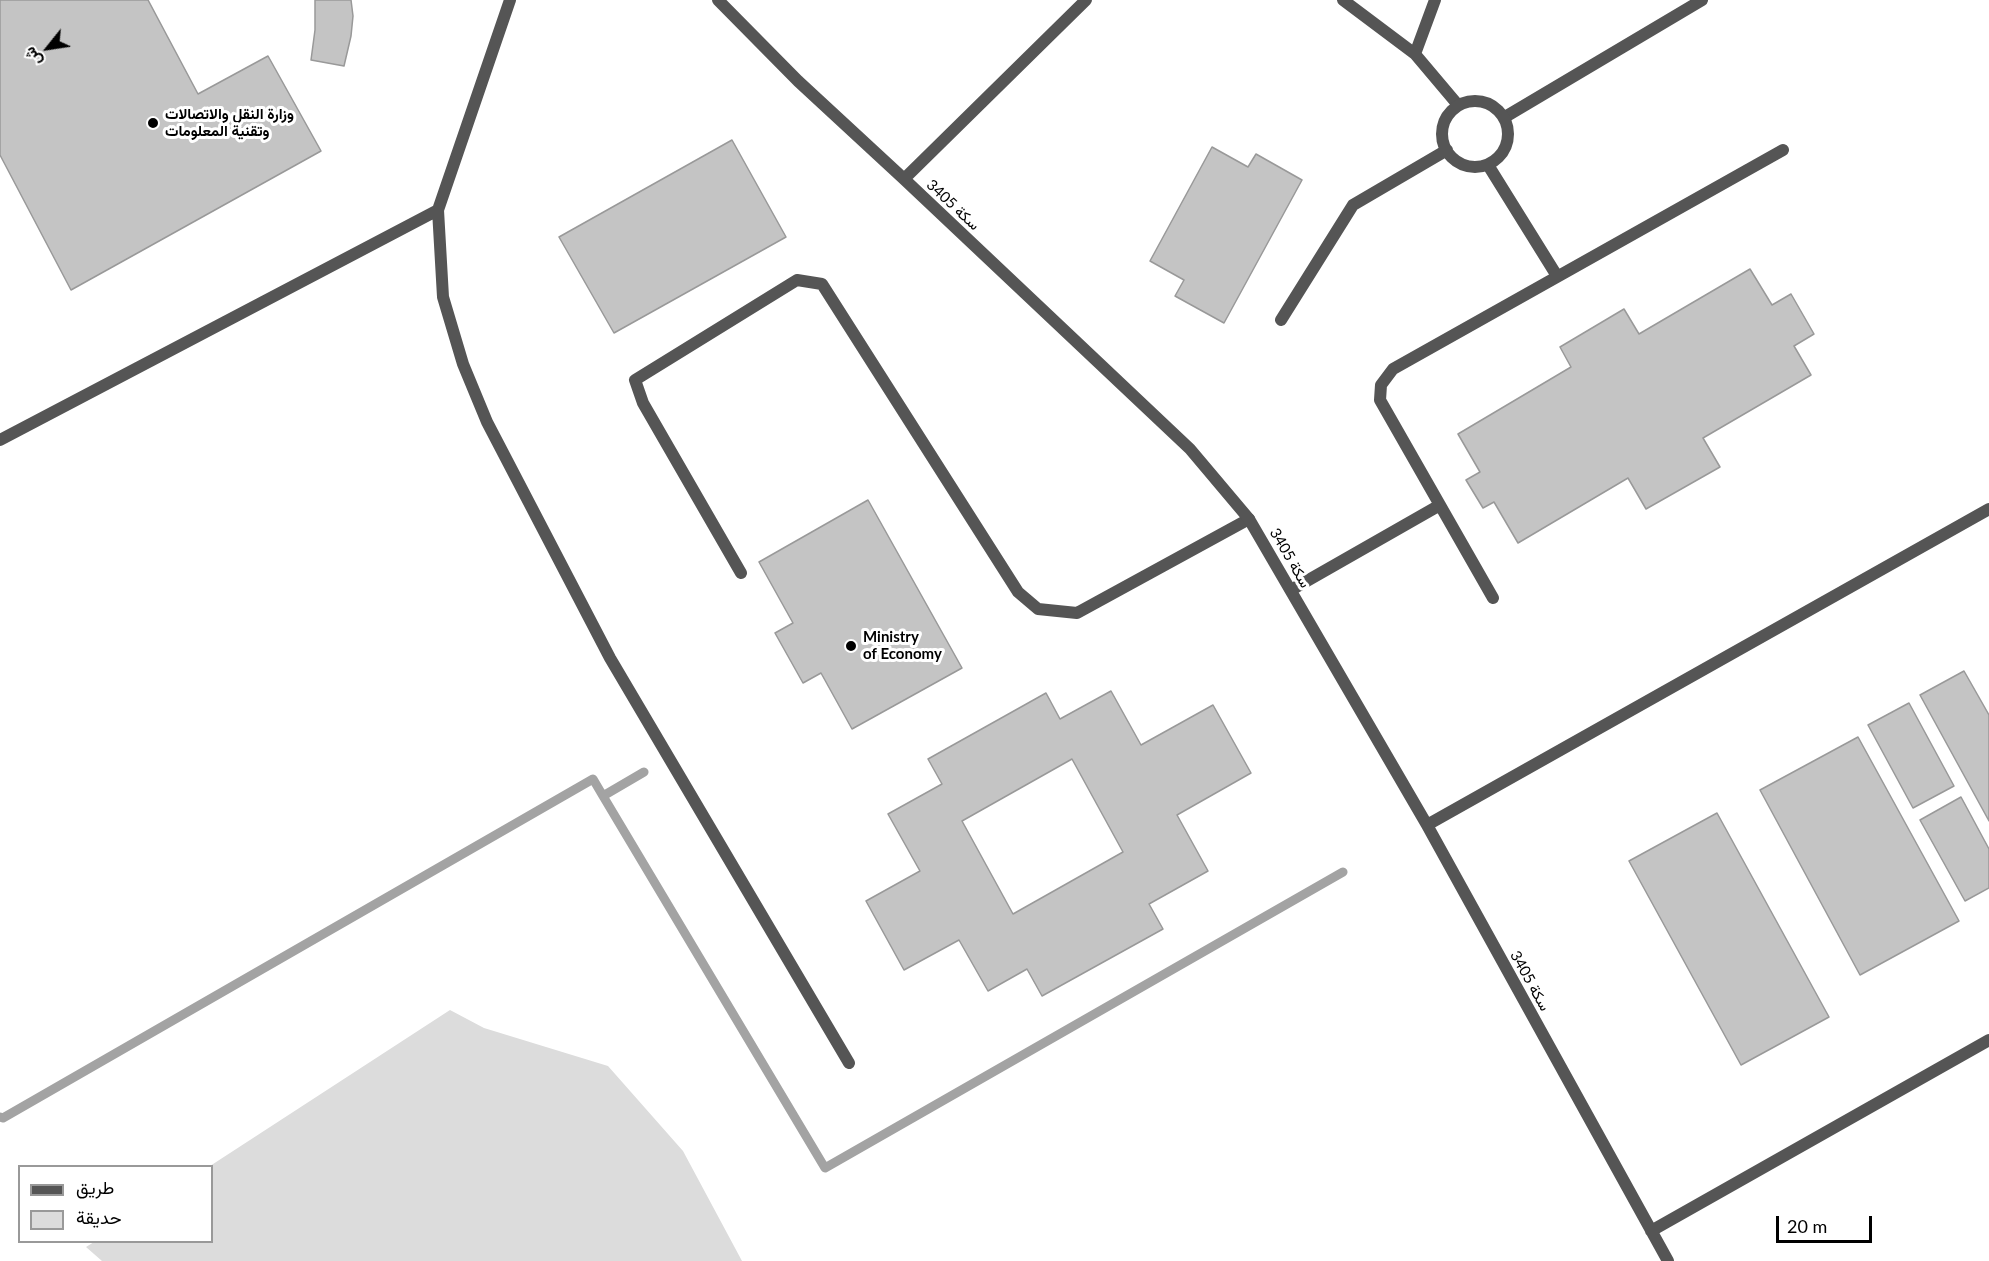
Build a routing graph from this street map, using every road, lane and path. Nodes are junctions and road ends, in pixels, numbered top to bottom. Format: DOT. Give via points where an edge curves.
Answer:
graph roads {
  1 [pos="510,0"];
  2 [pos="718,0"];
  3 [pos="1086,0"];
  4 [pos="1343,0"];
  5 [pos="1435,0"];
  6 [pos="1702,0"];
  7 [pos="1415,54"];
  8 [pos="1458,105"];
  9 [pos="1505,117"];
  10 [pos="1446,150"];
  11 [pos="1784,150"];
  12 [pos="1488,165"];
  13 [pos="904,179"];
  14 [pos="438,210"];
  15 [pos="1557,276"];
  16 [pos="1281,320"];
  17 [pos="0,440"];
  18 [pos="1440,505"];
  19 [pos="1989,509"];
  20 [pos="1249,519"];
  21 [pos="741,573"];
  22 [pos="1291,590"];
  23 [pos="1493,598"];
  24 [pos="1427,825"];
  25 [pos="1989,1040"];
  26 [pos="849,1063"];
  27 [pos="1651,1231"];
  28 [pos="1668,1261"];
  1 -- 14 [label="street"];
  2 -- 13 [label="street, سكة 3405"];
  3 -- 13 [label="street"];
  4 -- 7 [label="street"];
  5 -- 7 [label="street"];
  6 -- 9 [label="street"];
  7 -- 8 [label="street"];
  8 -- 9 [label="street" via="1470,100 1485,102"];
  8 -- 10 [label="street" via="1442,127"];
  9 -- 12 [label="street" via="1508,142 1502,154"];
  10 -- 12 [label="street" via="1465,166"];
  10 -- 16 [label="street" via="1353,205"];
  11 -- 15 [label="street"];
  12 -- 15 [label="street"];
  13 -- 20 [label="street, سكة 3405" via="1190,449"];
  14 -- 17 [label="street"];
  14 -- 26 [label="street" via="443,297 463,364 488,422 610,658"];
  15 -- 18 [label="street" via="1393,369 1381,385 1380,400"];
  18 -- 22 [label="street"];
  18 -- 23 [label="street"];
  19 -- 24 [label="street"];
  20 -- 21 [label="street" via="1077,613 1038,609 1018,592 822,284 797,280 635,380 643,403"];
  20 -- 22 [label="street, سكة 3405"];
  22 -- 24 [label="street, سكة 3405"];
  24 -- 27 [label="street, سكة 3405"];
  25 -- 27 [label="street"];
  27 -- 28 [label="street, سكة 3405"];
}
